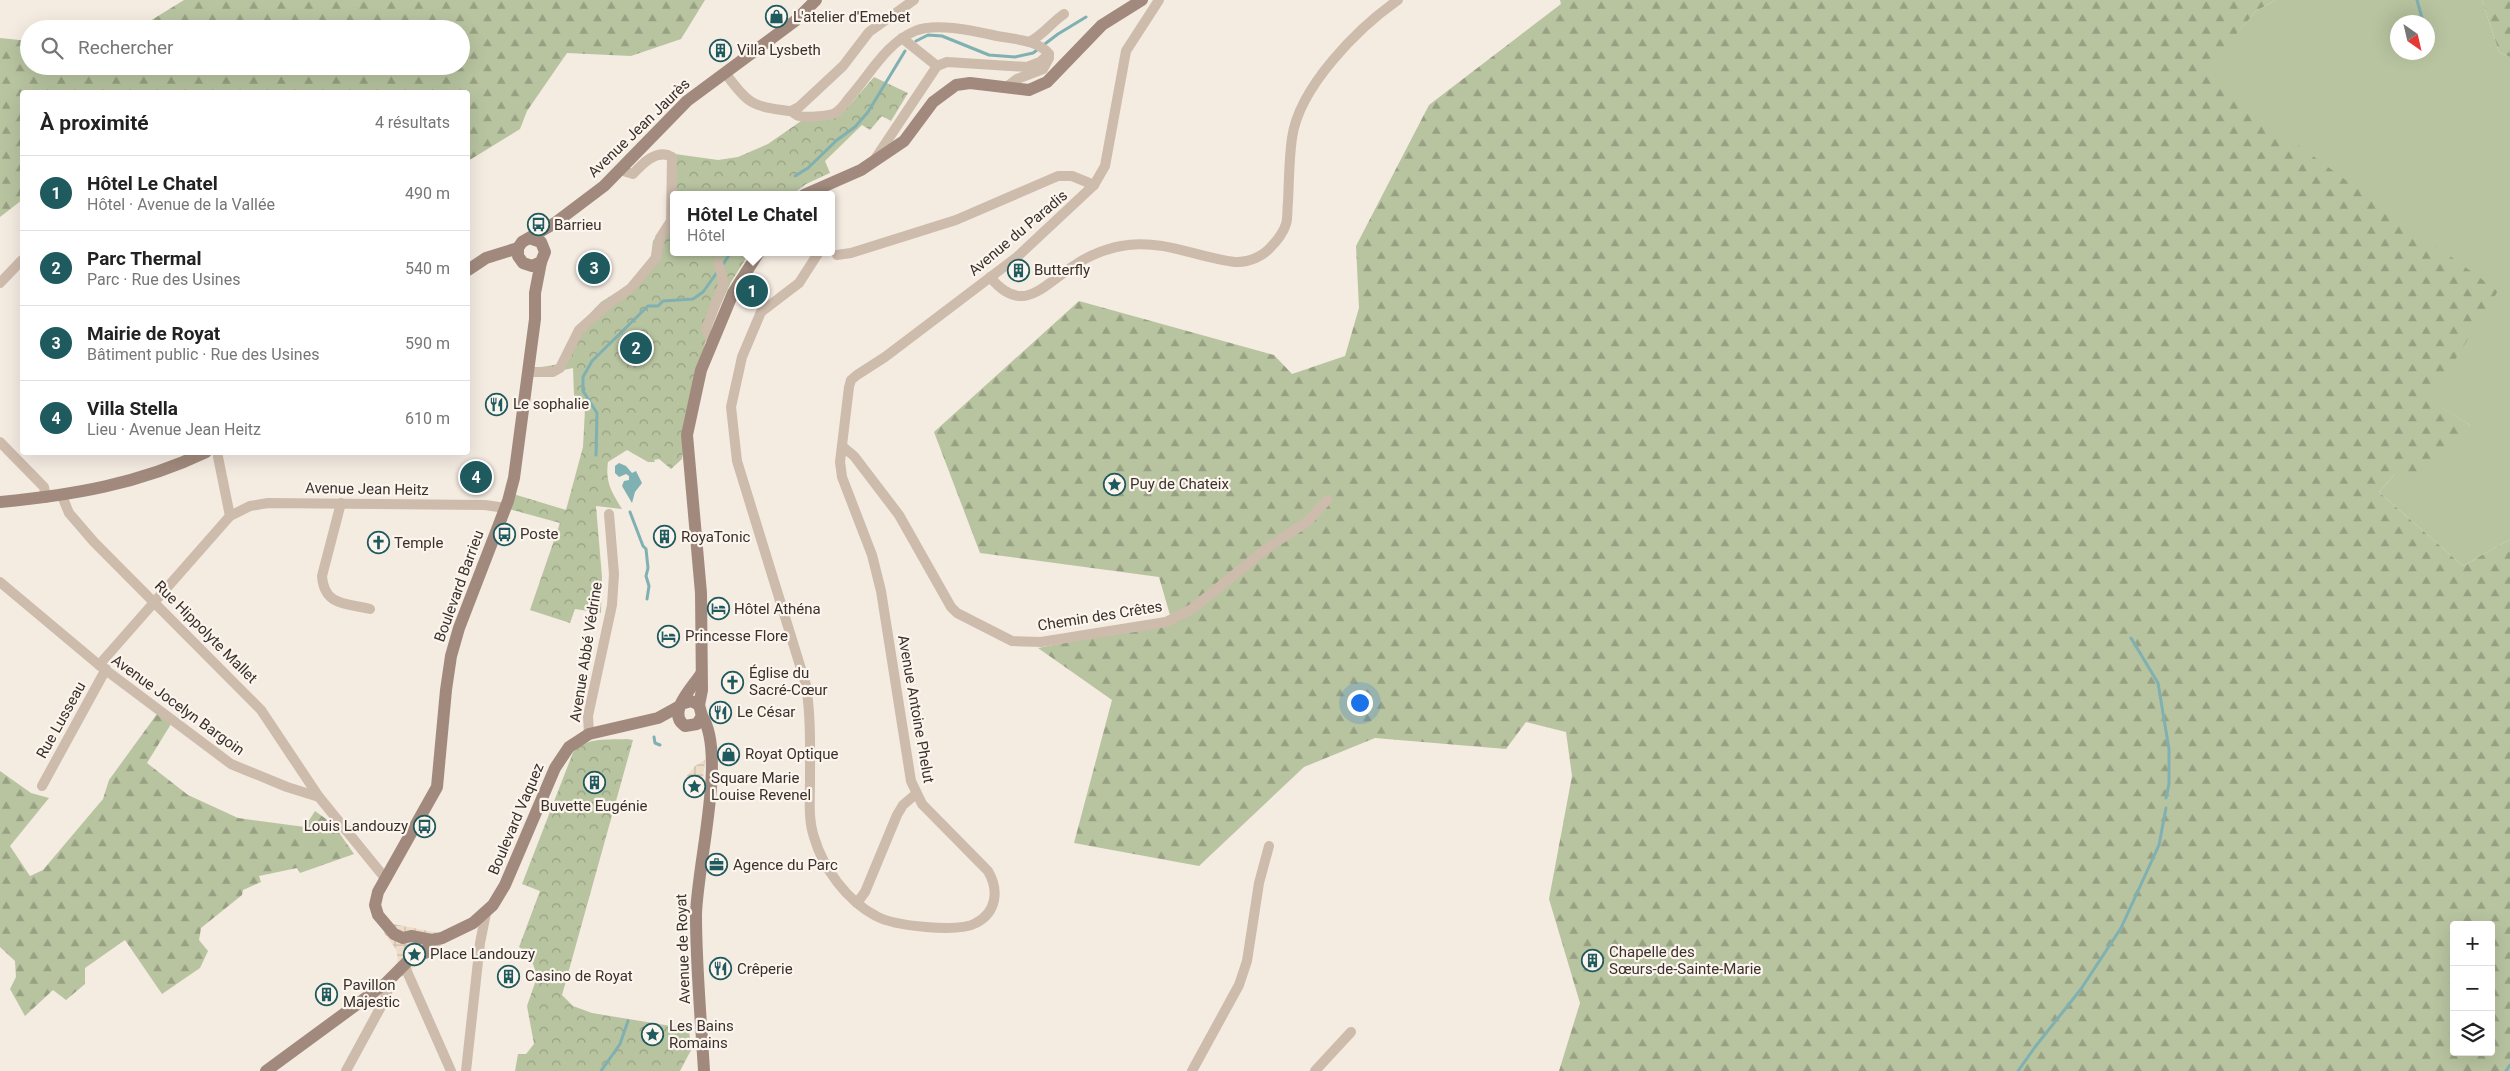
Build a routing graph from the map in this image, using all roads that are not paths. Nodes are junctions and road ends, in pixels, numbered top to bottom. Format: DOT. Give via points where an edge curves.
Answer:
graph roads {
  1 [pos="816,0"];
  2 [pos="914,0"];
  3 [pos="1142,0"];
  4 [pos="1159,0"];
  5 [pos="1398,0"];
  6 [pos="1064,14"];
  7 [pos="905,41"];
  8 [pos="1040,48"];
  9 [pos="937,66"];
  10 [pos="725,73"];
  11 [pos="1005,88"];
  12 [pos="791,111"];
  13 [pos="871,164"];
  14 [pos="620,170"];
  15 [pos="1094,185"];
  16 [pos="830,189"];
  17 [pos="672,191"];
  18 [pos="670,223"];
  19 [pos="555,224"];
  20 [pos="529,238"];
  21 [pos="518,248"];
  22 [pos="545,248"];
  23 [pos="837,255"];
  24 [pos="756,256"];
  25 [pos="816,256"];
  26 [pos="20,262"];
  27 [pos="541,262"];
  28 [pos="718,263"];
  29 [pos="525,264"];
  30 [pos="473,267"];
  31 [pos="990,277"];
  32 [pos="0,283"];
  33 [pos="535,293"];
  34 [pos="712,341"];
  35 [pos="528,372"];
  36 [pos="0,442"];
  37 [pos="842,446"];
  38 [pos="199,455"];
  39 [pos="218,455"];
  40 [pos="62,496"];
  41 [pos="46,498"];
  42 [pos="1327,500"];
  43 [pos="0,502"];
  44 [pos="341,503"];
  45 [pos="505,508"];
  46 [pos="610,514"];
  47 [pos="230,516"];
  48 [pos="0,582"];
  49 [pos="154,600"];
  50 [pos="370,608"];
  51 [pos="103,667"];
  52 [pos="701,674"];
  53 [pos="680,706"];
  54 [pos="701,710"];
  55 [pos="658,718"];
  56 [pos="686,724"];
  57 [pos="589,734"];
  58 [pos="713,750"];
  59 [pos="42,786"];
  60 [pos="916,794"];
  61 [pos="319,796"];
  62 [pos="1269,846"];
  63 [pos="385,878"];
  64 [pos="857,903"];
  65 [pos="486,913"];
  66 [pos="389,927"];
  67 [pos="411,936"];
  68 [pos="432,940"];
  69 [pos="408,963"];
  70 [pos="386,983"];
  71 [pos="1351,1032"];
  72 [pos="266,1071"];
  73 [pos="346,1071"];
  74 [pos="451,1071"];
  75 [pos="466,1071"];
  76 [pos="704,1071"];
  77 [pos="1192,1071"];
  78 [pos="1315,1071"];
  1 -- 10 [label="main road, Avenue Jean Jaurès" via="803,14"];
  2 -- 12 [label="street" via="869,32 842,66"];
  3 -- 11 [label="main road" via="1102,25 1047,82 1028,90"];
  4 -- 15 [label="street, Avenue du Paradis" via="1126,51 1105,166"];
  5 -- 31 [label="street" via="1350,40 1303,105 1292,136 1287,224 1267,251 1256,258 1237,262 1165,246 1128,245 1106,250 1075,264 1036,293 1023,296 1011,296 1002,291"];
  6 -- 8 [label="street" via="1042,35"];
  7 -- 8 [label="street" via="914,31 931,26"];
  7 -- 9 [label="street"];
  7 -- 12 [label="street" via="877,62 837,112 798,116"];
  8 -- 9 [label="street" via="1040,62 1027,67 947,62"];
  8 -- 11 [label="street" via="1049,60 1043,69 1017,79"];
  9 -- 13 [label="street"];
  10 -- 12 [label="street" via="752,103 765,109"];
  10 -- 14 [label="main road, Avenue Jean Jaurès" via="687,102"];
  11 -- 13 [label="main road" via="970,83 956,85 933,102 904,141"];
  13 -- 16 [label="main road"];
  14 -- 17 [label="street" via="633,174 655,156 668,155 672,158"];
  14 -- 19 [label="main road, Avenue Jean Jaurès"];
  15 -- 23 [label="street" via="1072,176 1058,176 956,220"];
  15 -- 31 [label="street, Avenue du Paradis" via="1017,257"];
  18 -- 35 [label="street" via="660,238 656,258 631,288 579,330 560,368 552,372"];
  19 -- 20 [label="main road, Avenue Jean Jaurès"];
  19 -- 22 [label="main road, Avenue Jean Jaurès"];
  20 -- 21 [label="main road"];
  20 -- 22 [label="main road" via="537,240"];
  21 -- 29 [label="main road" via="518,256"];
  21 -- 30 [label="main road" via="486,258"];
  22 -- 27 [label="main road"];
  24 -- 34 [label="main road" via="733,293"];
  25 -- 64 [label="street, Avenue Antoine Phelut" via="799,283 761,312 742,357 730,407 737,461 806,685 810,716 810,820 814,837 836,879"];
  26 -- 32 [label="street"];
  27 -- 29 [label="main road"];
  27 -- 33 [label="main road, Boulevard Barrieu"];
  28 -- 34 [label="street" via="724,282 706,329"];
  29 -- 30 [label="main road" via="507,260"];
  29 -- 33 [label="main road, Boulevard Barrieu"];
  31 -- 37 [label="street, Avenue du Paradis" via="852,380"];
  33 -- 35 [label="main road, Boulevard Barrieu"];
  34 -- 52 [label="main road" via="701,370 686,435 701,593"];
  35 -- 45 [label="main road, Boulevard Barrieu" via="517,461"];
  36 -- 41 [label="street" via="44,486"];
  37 -- 42 [label="street, Chemin des Crêtes" via="854,456 899,515 951,607 1012,641 1041,642 1135,628 1180,616 1308,521"];
  37 -- 60 [label="street, Avenue Antoine Phelut" via="842,477 872,555 881,591 911,782"];
  38 -- 40 [label="main road" via="153,475"];
  39 -- 47 [label="street"];
  40 -- 41 [label="main road"];
  40 -- 49 [label="street, Rue Hippolyte Mallet" via="69,513 94,542"];
  41 -- 43 [label="main road"];
  44 -- 45 [label="street, Avenue Jean Heitz"];
  44 -- 47 [label="street, Avenue Jean Heitz" via="268,503 250,506"];
  44 -- 50 [label="street" via="322,576 323,588 333,600"];
  45 -- 63 [label="main road, Boulevard Barrieu" via="451,656 437,787"];
  46 -- 57 [label="street, Avenue Abbé Védrine" via="614,574 612,605 588,716"];
  47 -- 49 [label="street, Avenue Jean Heitz"];
  48 -- 51 [label="street, Avenue Jocelyn Bargoin"];
  49 -- 51 [label="street, Avenue Jean Heitz"];
  49 -- 61 [label="street, Rue Hippolyte Mallet" via="262,710"];
  51 -- 59 [label="street, Rue Lusseau"];
  51 -- 61 [label="street, Avenue Jocelyn Bargoin" via="231,764 292,789"];
  52 -- 53 [label="main road"];
  52 -- 54 [label="main road"];
  53 -- 54 [label="main road" via="691,701"];
  53 -- 55 [label="main road"];
  53 -- 56 [label="main road" via="677,714"];
  54 -- 56 [label="main road" via="700,720"];
  54 -- 58 [label="main road, Avenue de Royat" via="709,726"];
  55 -- 56 [label="main road"];
  55 -- 57 [label="main road, Boulevard Vaquez"];
  56 -- 58 [label="main road" via="701,733"];
  57 -- 65 [label="main road, Boulevard Vaquez" via="569,747 557,763 505,885"];
  58 -- 76 [label="main road, Avenue de Royat" via="696,914"];
  60 -- 64 [label="street" via="897,815 866,892"];
  60 -- 64 [label="street, Avenue Antoine Phelut" via="988,871 996,891 994,903 988,914 976,924 910,927 890,922"];
  61 -- 63 [label="street"];
  62 -- 77 [label="street" via="1259,883 1247,961 1239,986"];
  63 -- 66 [label="main road, Boulevard Barrieu" via="374,905"];
  65 -- 68 [label="main road, Boulevard Vaquez" via="454,934"];
  65 -- 75 [label="street"];
  66 -- 67 [label="main road, Boulevard Vaquez" via="403,938"];
  67 -- 68 [label="main road, Boulevard Vaquez"];
  67 -- 69 [label="main road"];
  68 -- 69 [label="main road" via="425,953"];
  69 -- 70 [label="main road"];
  69 -- 74 [label="street"];
  70 -- 72 [label="main road"];
  70 -- 73 [label="street" via="388,990 384,1001"];
  71 -- 78 [label="street"];
}
